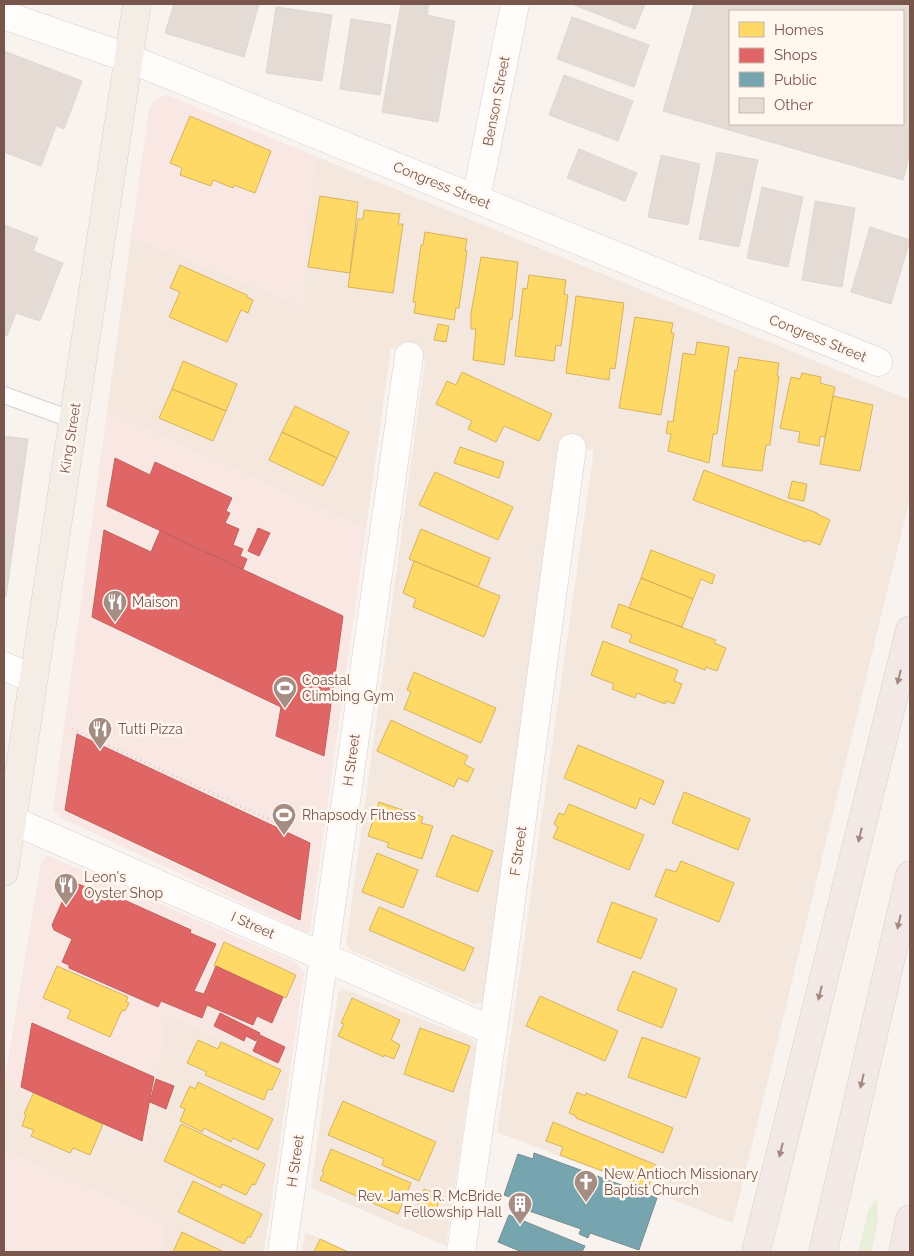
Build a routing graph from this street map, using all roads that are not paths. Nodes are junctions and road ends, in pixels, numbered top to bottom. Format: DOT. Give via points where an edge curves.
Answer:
graph roads {
  1 [pos="137,4"];
  2 [pos="515,4"];
  3 [pos="4,15"];
  4 [pos="128,58"];
  5 [pos="476,199"];
  6 [pos="409,356"];
  7 [pos="878,362"];
  8 [pos="4,395"];
  9 [pos="73,420"];
  10 [pos="572,448"];
  11 [pos="910,630"];
  12 [pos="4,666"];
  13 [pos="33,679"];
  14 [pos="12,820"];
  15 [pos="4,872"];
  16 [pos="910,875"];
  17 [pos="324,956"];
  18 [pos="493,1031"];
  19 [pos="910,1219"];
  20 [pos="282,1252"];
  21 [pos="461,1252"];
  22 [pos="756,1252"];
  23 [pos="822,1252"];
  24 [pos="904,1252"];
  1 -- 4 [label="main road, King Street"];
  2 -- 5 [label="street, Benson Street"];
  3 -- 4 [label="street, Congress Street"];
  4 -- 5 [label="street, Congress Street"];
  4 -- 9 [label="main road, King Street"];
  5 -- 7 [label="street, Congress Street"];
  6 -- 17 [label="street, H Street"];
  8 -- 9 [label="lane"];
  9 -- 13 [label="main road, King Street"];
  10 -- 18 [label="street, F Street"];
  11 -- 22 [label="highway, one-way"];
  12 -- 13 [label="street"];
  13 -- 14 [label="main road, King Street"];
  14 -- 15 [label="main road, King Street"];
  14 -- 17 [label="street, I Street"];
  16 -- 23 [label="highway, one-way"];
  17 -- 18 [label="street, I Street"];
  17 -- 20 [label="street, H Street"];
  18 -- 21 [label="street, F Street"];
  19 -- 24 [label="highway"];
}
